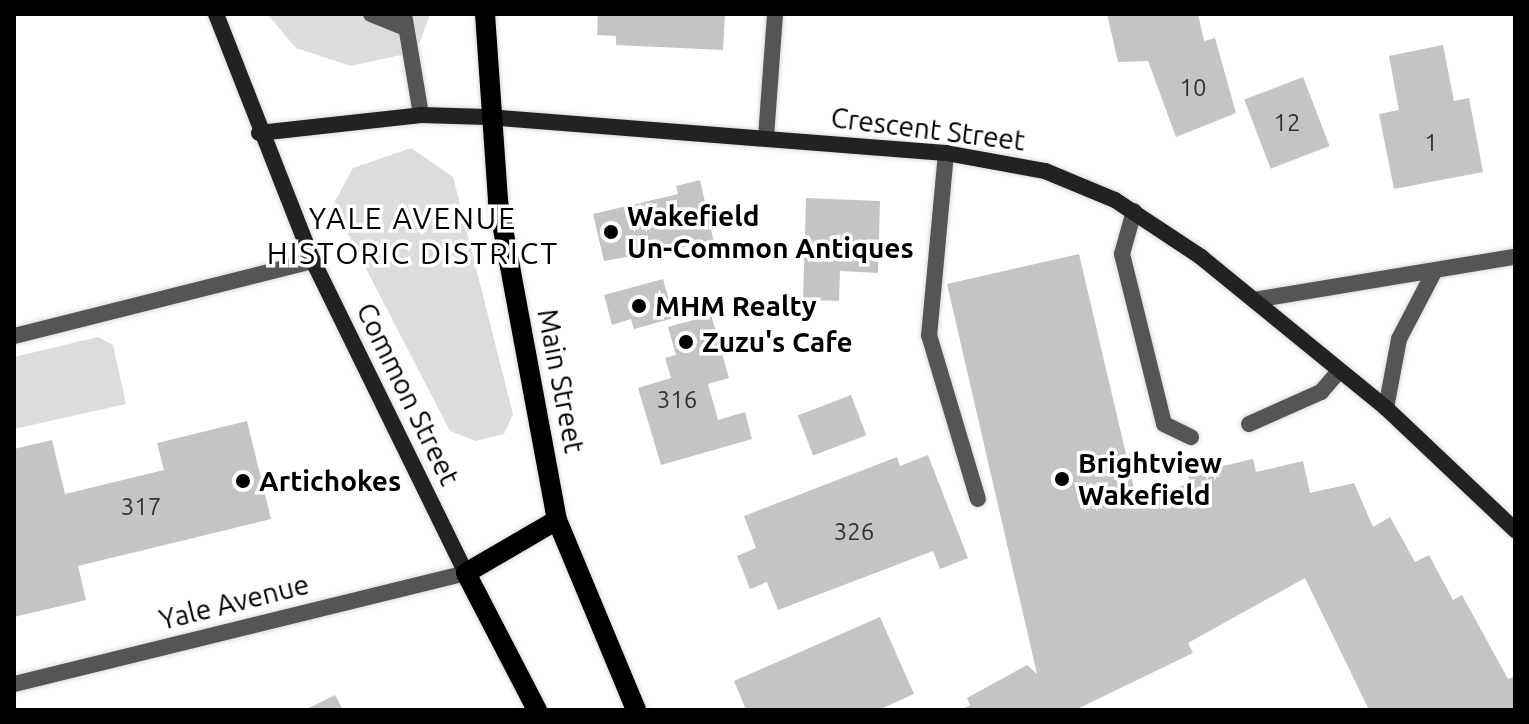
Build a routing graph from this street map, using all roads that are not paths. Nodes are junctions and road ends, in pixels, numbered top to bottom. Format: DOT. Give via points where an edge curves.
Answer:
graph roads {
  1 [pos="216,14"];
  2 [pos="371,14"];
  3 [pos="485,14"];
  4 [pos="775,14"];
  5 [pos="405,21"];
  6 [pos="421,115"];
  7 [pos="487,117"];
  8 [pos="259,133"];
  9 [pos="766,137"];
  10 [pos="946,153"];
  11 [pos="1134,211"];
  12 [pos="1515,257"];
  13 [pos="313,261"];
  14 [pos="1433,274"];
  15 [pos="1254,300"];
  16 [pos="14,336"];
  17 [pos="1339,371"];
  18 [pos="1386,408"];
  19 [pos="1249,424"];
  20 [pos="1191,437"];
  21 [pos="978,499"];
  22 [pos="557,520"];
  23 [pos="1515,530"];
  24 [pos="466,573"];
  25 [pos="14,684"];
  26 [pos="537,710"];
  27 [pos="636,710"];
  1 -- 8 [label="main road, Common Street"];
  2 -- 5 [label="street"];
  3 -- 7 [label="main road, Main Street"];
  4 -- 9 [label="street"];
  5 -- 6 [label="street"];
  6 -- 7 [label="main road, Crescent Street"];
  6 -- 8 [label="main road, Crescent Street"];
  7 -- 9 [label="main road, Crescent Street"];
  7 -- 22 [label="main road, Main Street"];
  8 -- 13 [label="main road, Common Street"];
  9 -- 10 [label="main road, Crescent Street"];
  10 -- 11 [label="main road, Crescent Street" via="1045,171"];
  10 -- 21 [label="street" via="929,335"];
  11 -- 15 [label="main road, Crescent Street"];
  11 -- 20 [label="street" via="1122,254 1164,424"];
  12 -- 14 [label="street"];
  13 -- 16 [label="street"];
  13 -- 24 [label="main road, Common Street"];
  14 -- 15 [label="street"];
  14 -- 18 [label="street" via="1399,339"];
  15 -- 17 [label="main road, Crescent Street"];
  17 -- 18 [label="main road, Crescent Street"];
  17 -- 19 [label="street" via="1321,392"];
  18 -- 23 [label="main road, Crescent Street"];
  22 -- 24 [label="main road"];
  22 -- 27 [label="main road, Main Street"];
  24 -- 25 [label="street, Yale Avenue"];
  24 -- 26 [label="main road"];
}
